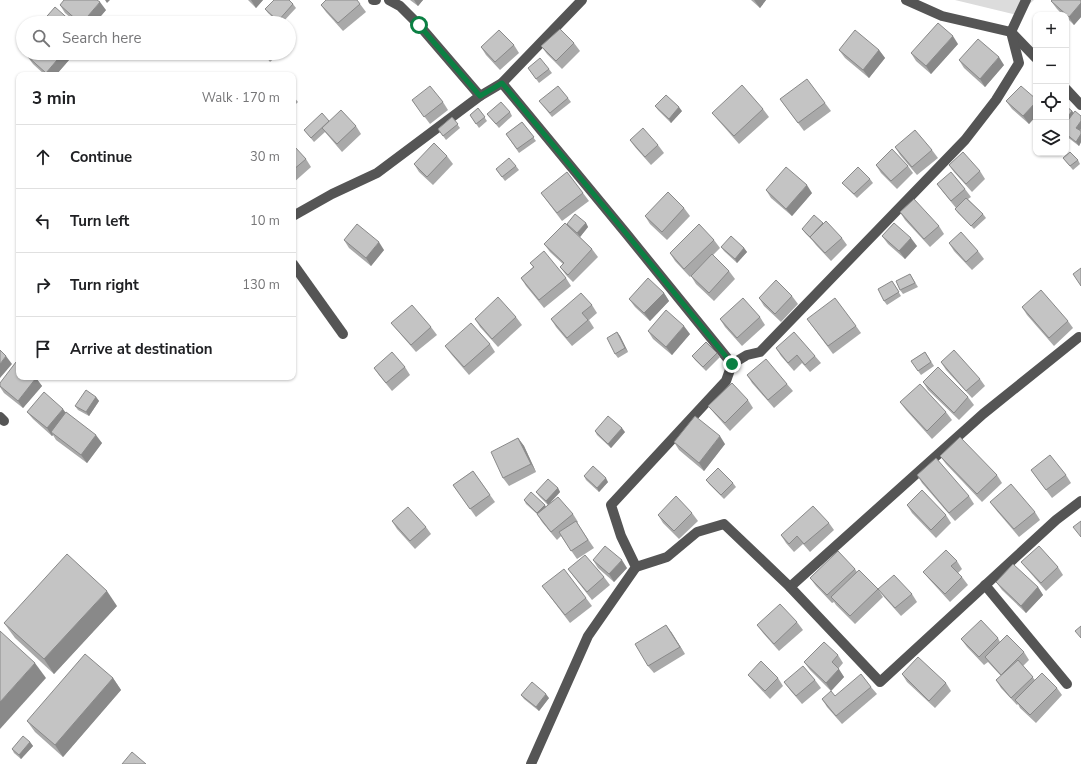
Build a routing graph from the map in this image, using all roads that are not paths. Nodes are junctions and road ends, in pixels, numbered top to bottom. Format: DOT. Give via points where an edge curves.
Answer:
graph roads {
  1 [pos="389,0"];
  2 [pos="582,0"];
  3 [pos="906,0"];
  4 [pos="1026,0"];
  5 [pos="1011,32"];
  6 [pos="1033,55"];
  7 [pos="502,83"];
  8 [pos="1069,92"];
  9 [pos="480,96"];
  10 [pos="1081,105"];
  11 [pos="296,214"];
  12 [pos="296,268"];
  13 [pos="343,334"];
  14 [pos="1079,337"];
  15 [pos="732,364"];
  16 [pos="1081,501"];
  17 [pos="636,568"];
  18 [pos="985,585"];
  19 [pos="790,588"];
  20 [pos="1067,684"];
  21 [pos="531,764"];
  1 -- 9 [label="street" via="400,6 419,25"];
  2 -- 7 [label="street"];
  3 -- 5 [label="street" via="942,16"];
  4 -- 5 [label="street"];
  5 -- 6 [label="street"];
  5 -- 15 [label="street" via="1019,62 996,100 965,140 760,352 747,355"];
  7 -- 9 [label="street"];
  7 -- 15 [label="street"];
  8 -- 10 [label="street"];
  9 -- 11 [label="street" via="377,173"];
  12 -- 13 [label="street"];
  14 -- 19 [label="street" via="983,414"];
  15 -- 17 [label="street" via="726,381 611,505 621,536"];
  16 -- 18 [label="street" via="1056,520"];
  17 -- 19 [label="street" via="667,557 697,532 724,524"];
  17 -- 21 [label="street" via="588,636"];
  18 -- 19 [label="street" via="880,682"];
  18 -- 20 [label="street"];
}
